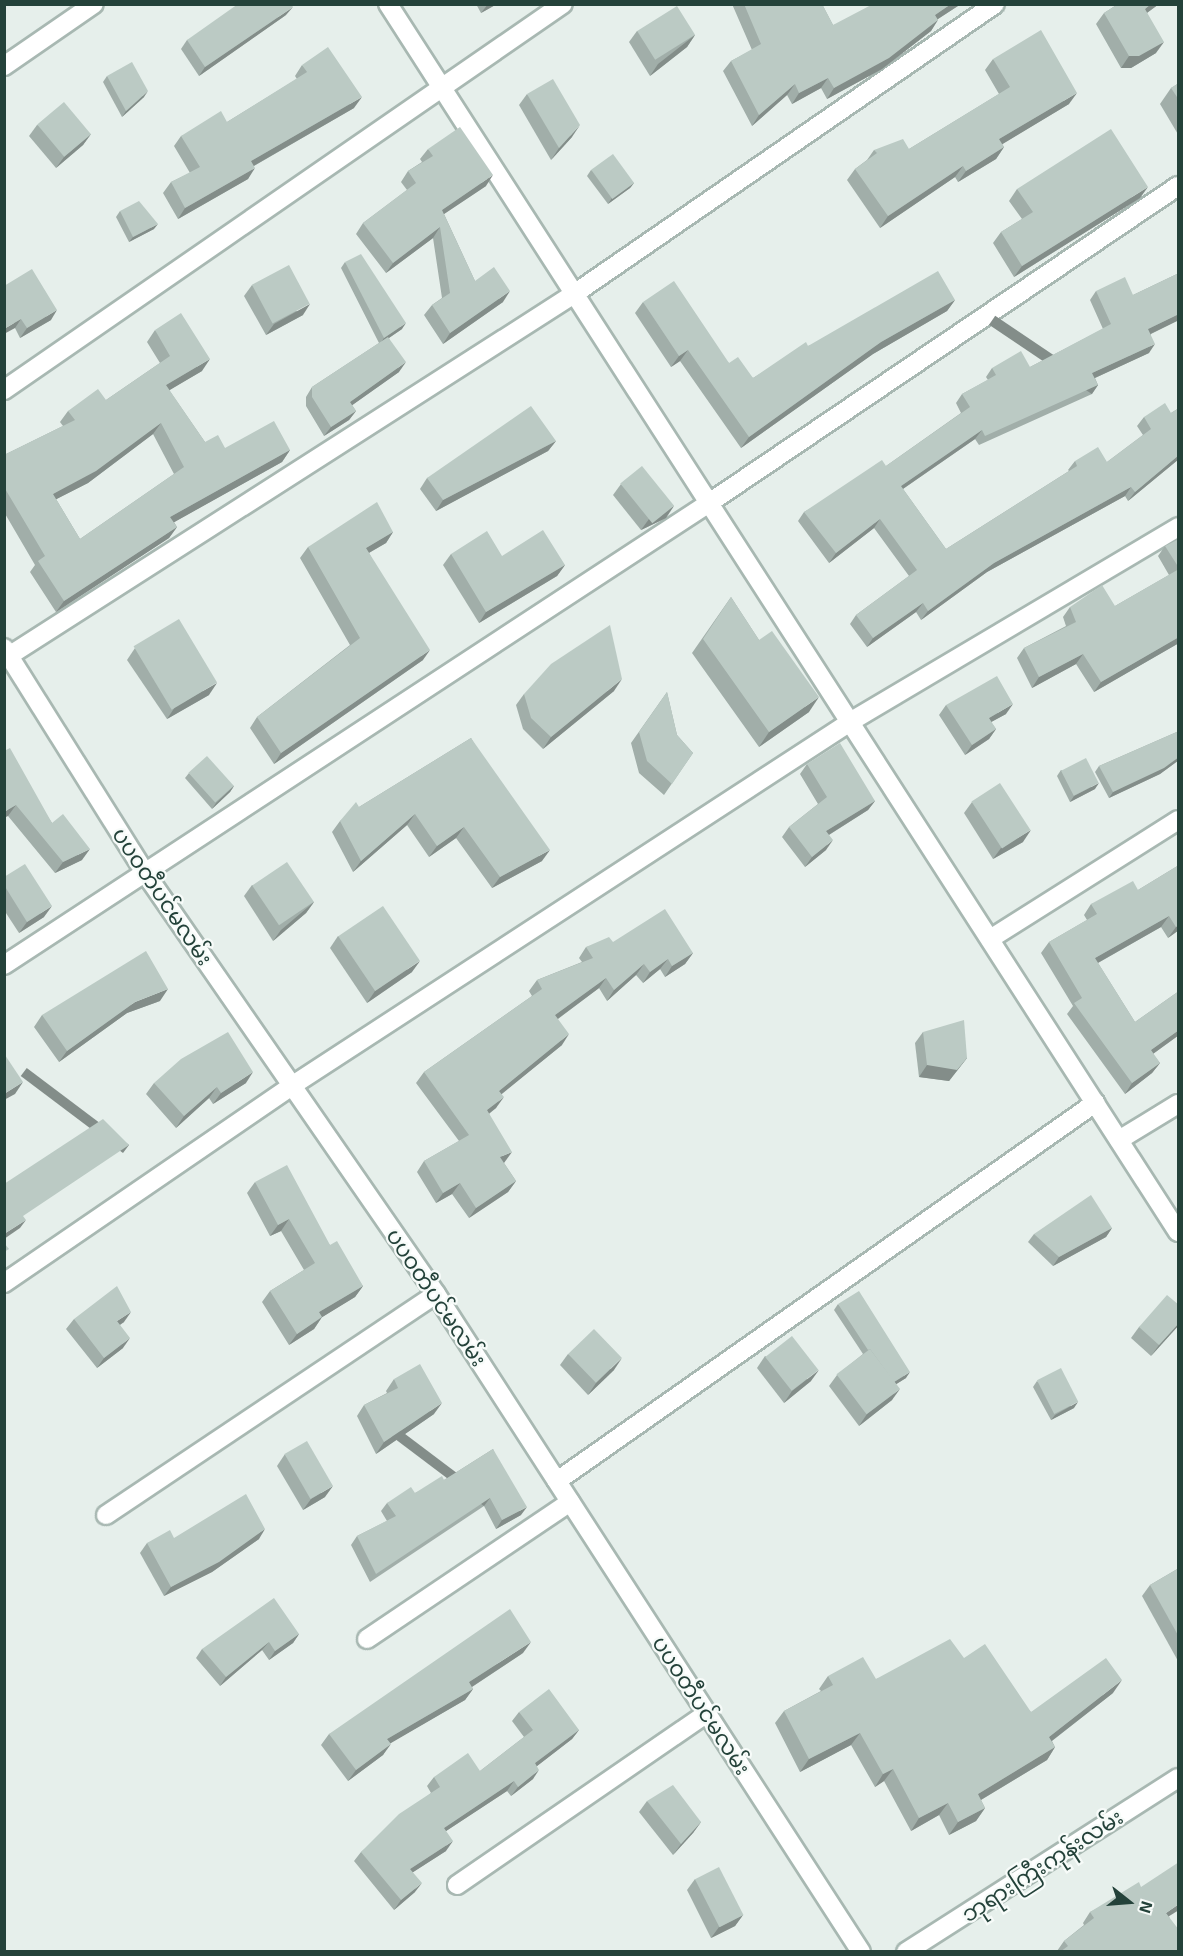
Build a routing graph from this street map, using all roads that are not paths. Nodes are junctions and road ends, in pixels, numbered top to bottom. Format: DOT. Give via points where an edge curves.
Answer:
graph roads {
  1 [pos="94,4"];
  2 [pos="388,4"];
  3 [pos="563,4"];
  4 [pos="995,4"];
  5 [pos="4,66"];
  6 [pos="440,85"];
  7 [pos="1179,186"];
  8 [pos="574,294"];
  9 [pos="4,390"];
  10 [pos="709,503"];
  11 [pos="1179,527"];
  12 [pos="6,655"];
  13 [pos="850,722"];
  14 [pos="1179,820"];
  15 [pos="143,870"];
  16 [pos="990,939"];
  17 [pos="4,965"];
  18 [pos="293,1085"];
  19 [pos="1095,1103"];
  20 [pos="1179,1104"];
  21 [pos="1119,1140"];
  22 [pos="1179,1232"];
  23 [pos="4,1283"];
  24 [pos="436,1294"];
  25 [pos="557,1481"];
  26 [pos="570,1502"];
  27 [pos="106,1515"];
  28 [pos="367,1639"];
  29 [pos="707,1713"];
  30 [pos="1179,1778"];
  31 [pos="457,1885"];
  32 [pos="861,1952"];
  33 [pos="906,1952"];
  1 -- 5 [label="street"];
  2 -- 6 [label="street"];
  3 -- 6 [label="street"];
  4 -- 8 [label="street"];
  6 -- 8 [label="street"];
  6 -- 9 [label="street"];
  7 -- 10 [label="street"];
  8 -- 10 [label="street"];
  8 -- 12 [label="street"];
  10 -- 13 [label="street"];
  10 -- 15 [label="street"];
  11 -- 13 [label="street"];
  12 -- 15 [label="street, ပပဝတီပင်မလမ်း"];
  13 -- 16 [label="street"];
  13 -- 18 [label="street"];
  14 -- 16 [label="street"];
  15 -- 17 [label="street"];
  15 -- 18 [label="street, ပပဝတီပင်မလမ်း"];
  16 -- 19 [label="street"];
  18 -- 23 [label="street"];
  18 -- 24 [label="street, ပပဝတီပင်မလမ်း"];
  19 -- 21 [label="street"];
  19 -- 25 [label="street"];
  20 -- 21 [label="street"];
  21 -- 22 [label="street"];
  24 -- 25 [label="street, ပပဝတီပင်မလမ်း"];
  24 -- 27 [label="street"];
  25 -- 26 [label="street, ပပဝတီပင်မလမ်း"];
  26 -- 28 [label="street"];
  26 -- 29 [label="street, ပပဝတီပင်မလမ်း"];
  29 -- 31 [label="street"];
  29 -- 32 [label="street, ပပဝတီပင်မလမ်း"];
  30 -- 33 [label="street, ဘုရားကြီးကုန်းလမ်း"];
}
